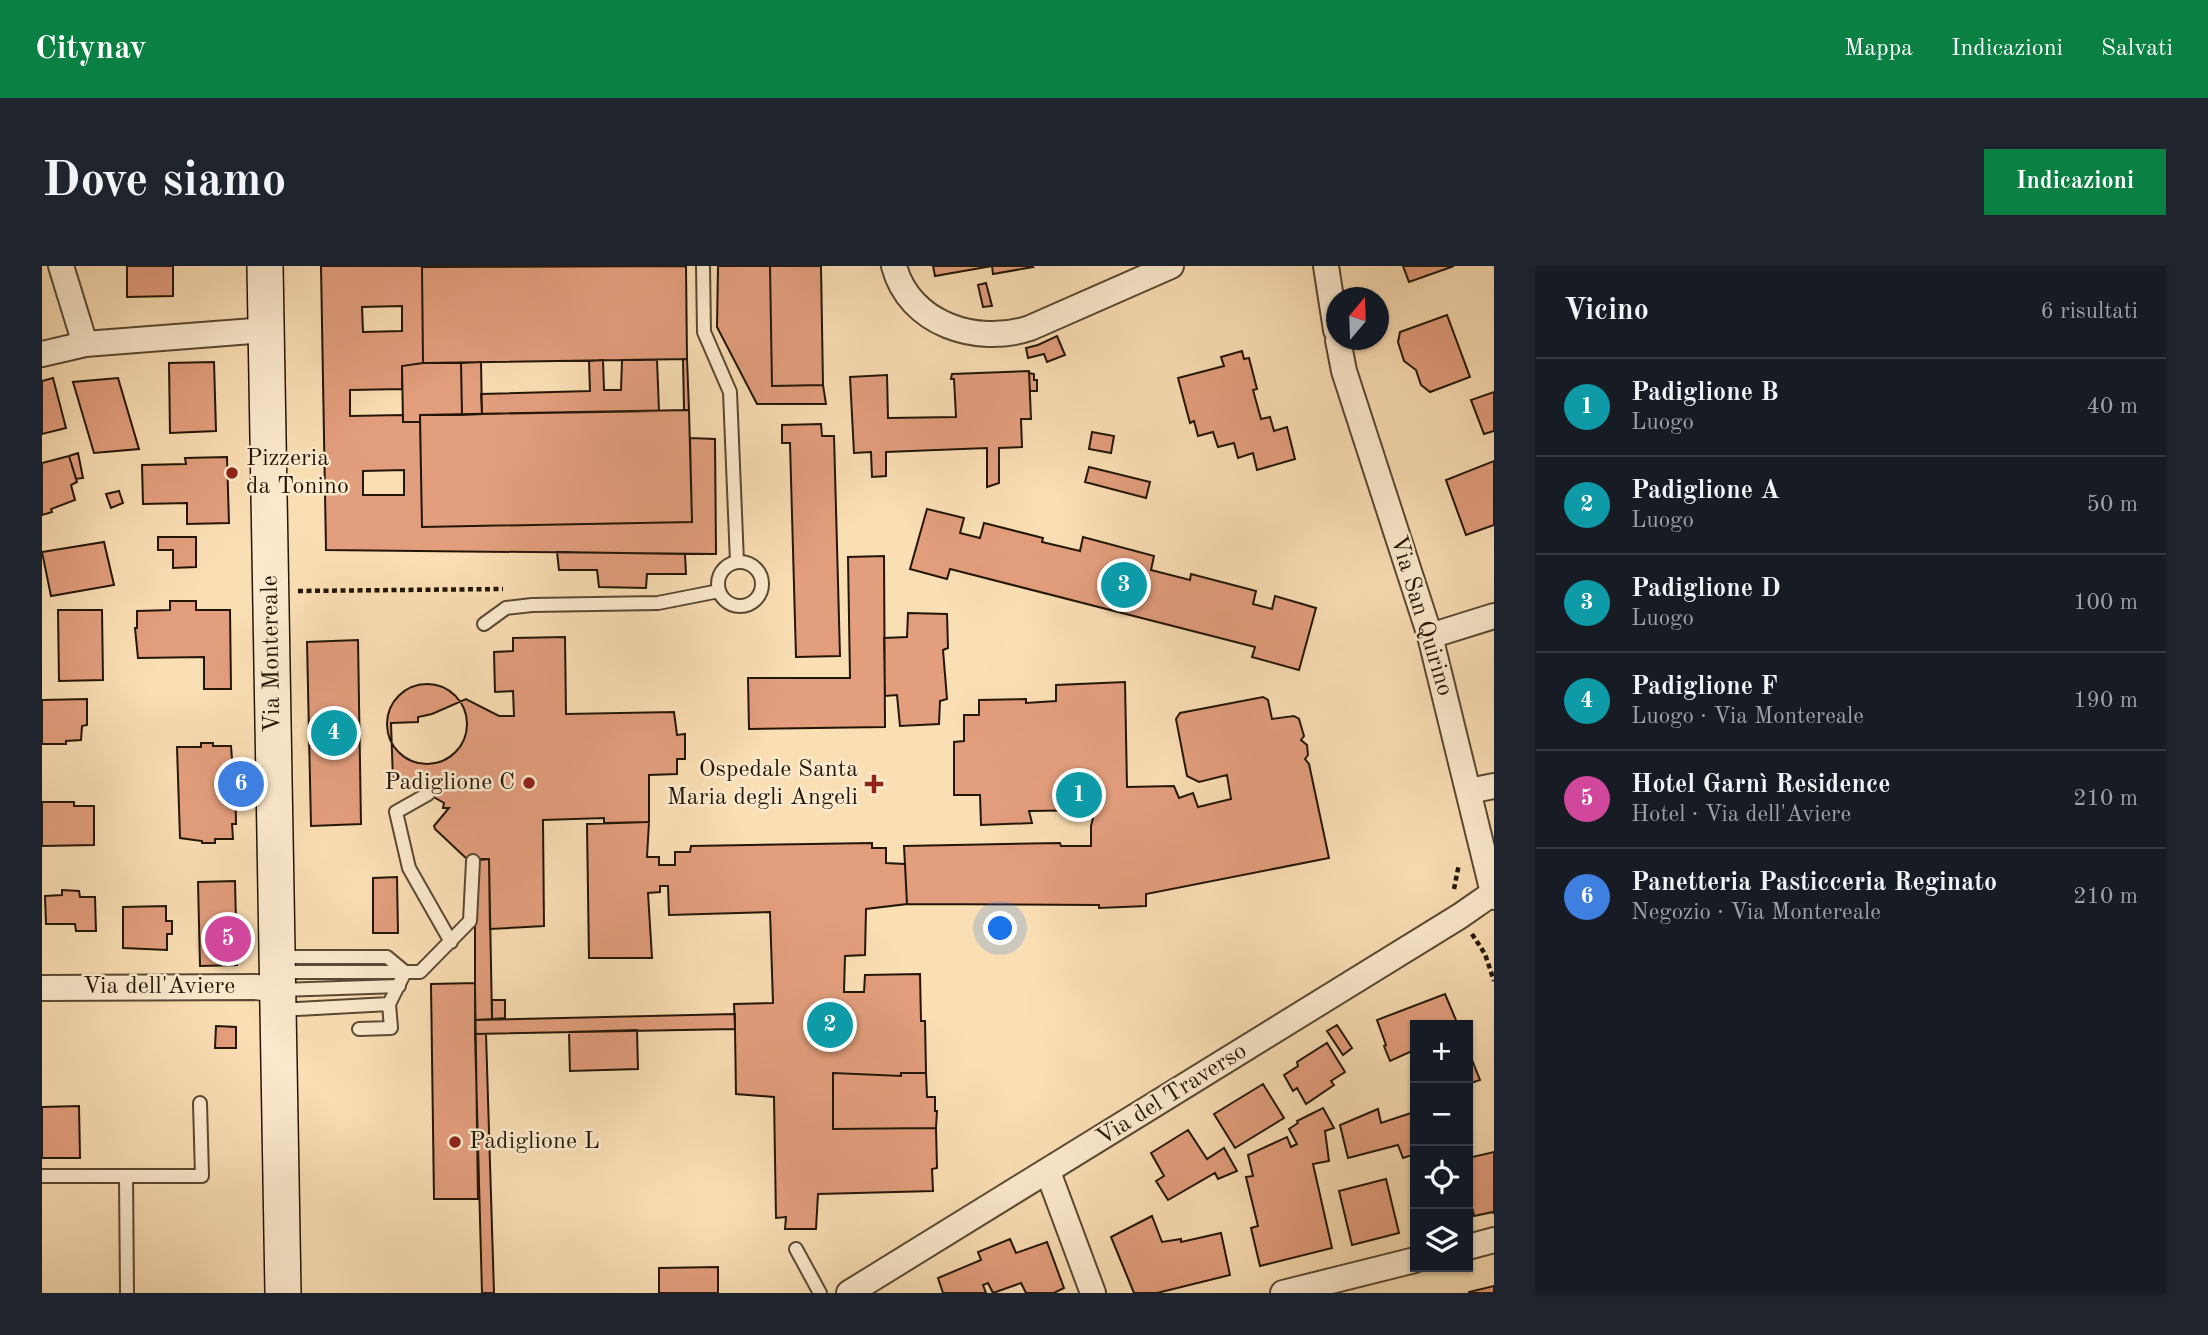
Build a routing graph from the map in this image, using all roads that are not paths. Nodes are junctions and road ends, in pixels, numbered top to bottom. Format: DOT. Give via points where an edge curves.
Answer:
graph roads {
  1 [pos="61,266"];
  2 [pos="265,266"];
  3 [pos="703,266"];
  4 [pos="894,266"];
  5 [pos="1171,266"];
  6 [pos="1326,266"];
  7 [pos="1329,287"];
  8 [pos="266,330"];
  9 [pos="85,344"];
  10 [pos="1340,350"];
  11 [pos="42,354"];
  12 [pos="737,562"];
  13 [pos="719,591"];
  14 [pos="1494,616"];
  15 [pos="484,624"];
  16 [pos="1430,636"];
  17 [pos="1494,786"];
  18 [pos="1469,791"];
  19 [pos="428,794"];
  20 [pos="473,861"];
  21 [pos="1494,895"];
  22 [pos="451,942"];
  23 [pos="405,972"];
  24 [pos="277,982"];
  25 [pos="398,986"];
  26 [pos="42,988"];
  27 [pos="389,1004"];
  28 [pos="359,1029"];
  29 [pos="200,1103"];
  30 [pos="1048,1172"];
  31 [pos="42,1175"];
  32 [pos="126,1176"];
  33 [pos="1494,1241"];
  34 [pos="1473,1246"];
  35 [pos="796,1249"];
  36 [pos="1410,1261"];
  37 [pos="127,1293"];
  38 [pos="283,1293"];
  39 [pos="820,1293"];
  40 [pos="849,1293"];
  41 [pos="1093,1293"];
  42 [pos="1283,1293"];
  1 -- 9 [label="street"];
  2 -- 8 [label="main road, Via Montereale"];
  3 -- 12 [label="lane" via="704,332 730,392"];
  4 -- 5 [label="street" via="906,296 920,309 949,326 991,336 1030,328"];
  6 -- 7 [label="street"];
  8 -- 9 [label="street"];
  8 -- 24 [label="main road, Via Montereale"];
  9 -- 11 [label="street"];
  10 -- 16 [label="street, Via San Quirino"];
  12 -- 13 [label="lane" via="719,576"];
  12 -- 13 [label="lane" via="757,569 760,595 750,605 735,606"];
  13 -- 15 [label="lane" via="658,603 506,608"];
  14 -- 16 [label="street"];
  16 -- 18 [label="street, Via San Quirino"];
  17 -- 18 [label="street"];
  18 -- 21 [label="street, Via San Quirino"];
  19 -- 22 [label="lane" via="396,812 409,868"];
  20 -- 22 [label="lane" via="470,921"];
  21 -- 30 [label="street, Via del Traverso"];
  22 -- 23 [label="lane" via="420,972"];
  23 -- 24 [label="lane"];
  23 -- 25 [label="lane"];
  24 -- 25 [label="lane"];
  24 -- 26 [label="street, Via dell'Aviere" via="256,987"];
  24 -- 27 [label="lane"];
  24 -- 38 [label="main road, Via Montereale"];
  25 -- 27 [label="lane"];
  27 -- 28 [label="lane" via="391,1028"];
  29 -- 32 [label="lane" via="202,1176"];
  30 -- 40 [label="street, Via del Traverso"];
  30 -- 41 [label="street"];
  31 -- 32 [label="lane"];
  32 -- 37 [label="lane"];
  33 -- 34 [label="street"];
  35 -- 39 [label="lane"];
  36 -- 42 [label="street"];
}
